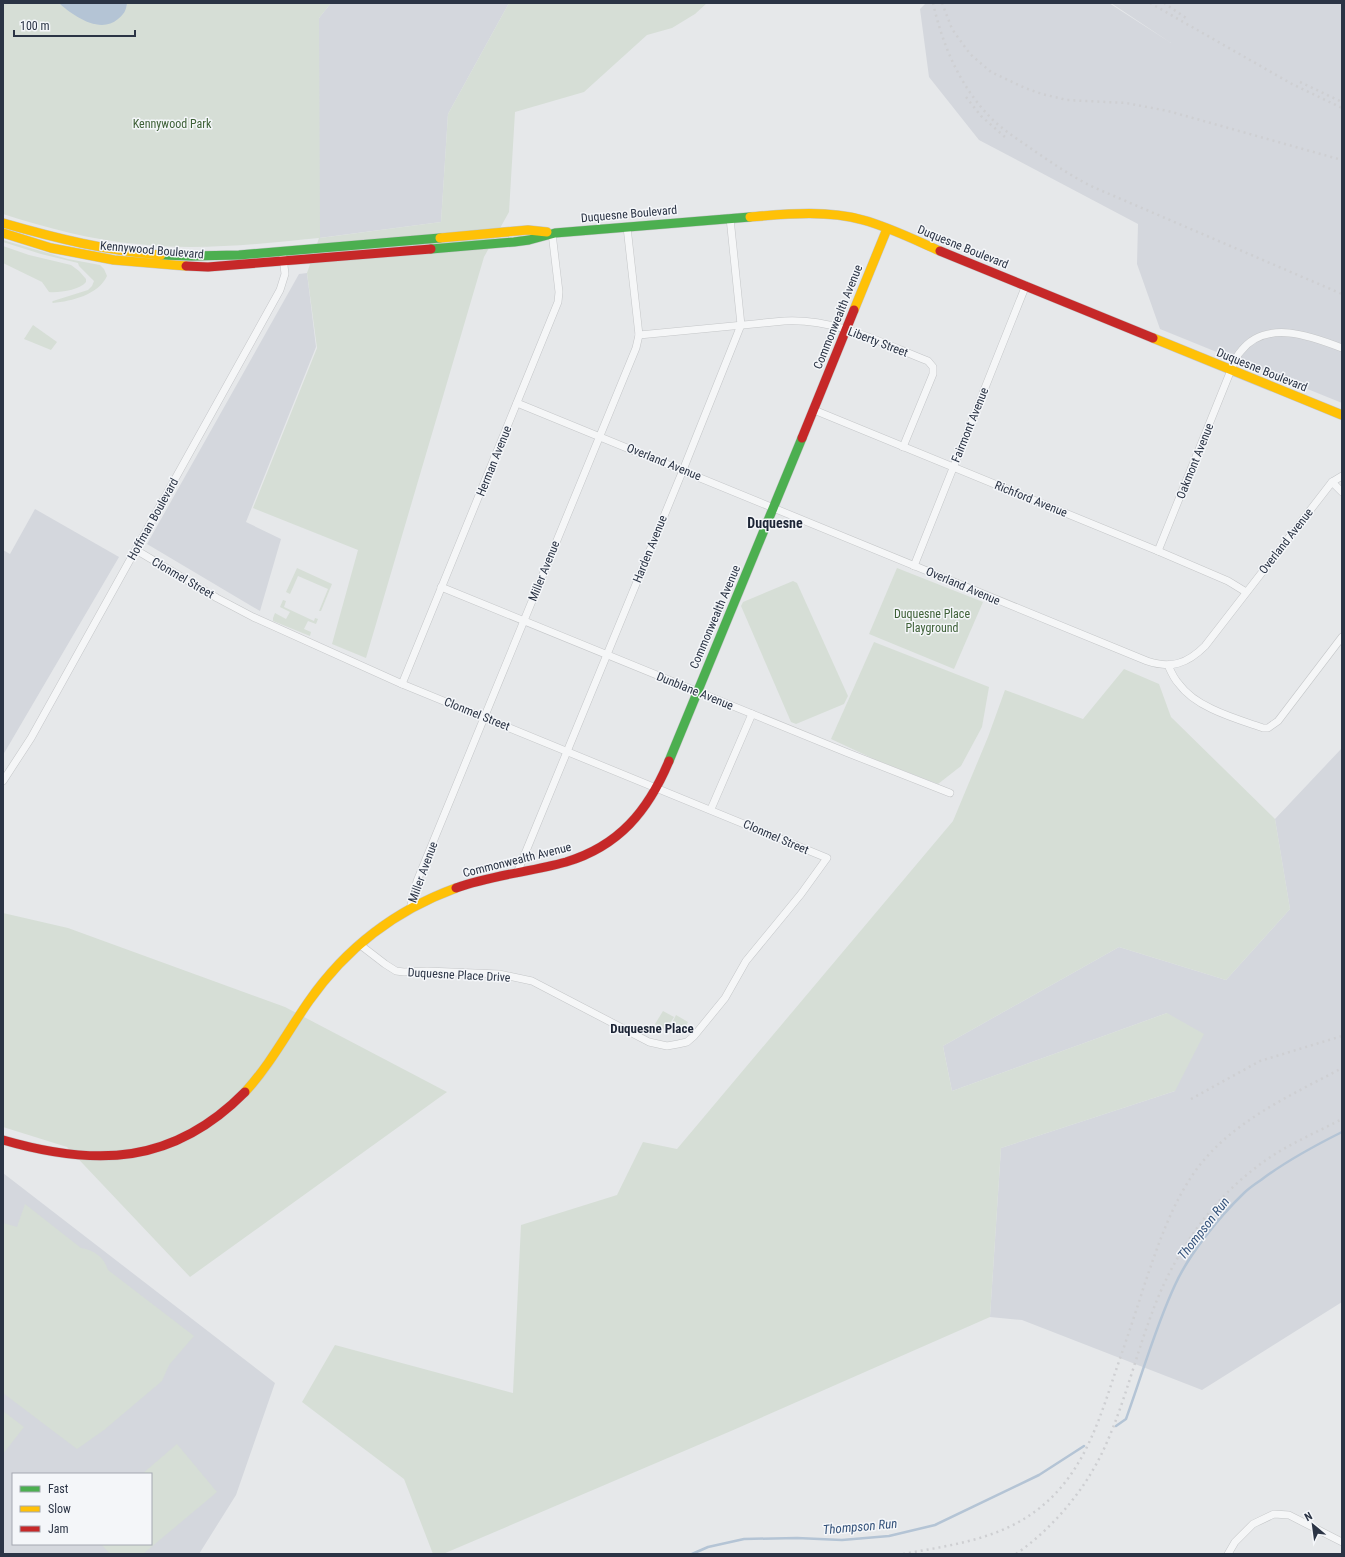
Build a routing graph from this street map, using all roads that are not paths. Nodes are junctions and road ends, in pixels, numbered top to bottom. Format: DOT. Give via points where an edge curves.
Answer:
graph roads {
  1 [pos="730,218"];
  2 [pos="3,223"];
  3 [pos="627,227"];
  4 [pos="887,229"];
  5 [pos="3,233"];
  6 [pos="552,233"];
  7 [pos="301,249"];
  8 [pos="284,251"];
  9 [pos="302,260"];
  10 [pos="283,262"];
  11 [pos="1026,285"];
  12 [pos="741,325"];
  13 [pos="846,329"];
  14 [pos="639,335"];
  15 [pos="1342,348"];
  16 [pos="1231,370"];
  17 [pos="517,403"];
  18 [pos="814,410"];
  19 [pos="1342,416"];
  20 [pos="599,436"];
  21 [pos="903,447"];
  22 [pos="953,468"];
  23 [pos="683,470"];
  24 [pos="1342,476"];
  25 [pos="1332,482"];
  26 [pos="1342,492"];
  27 [pos="774,507"];
  28 [pos="136,550"];
  29 [pos="1158,551"];
  30 [pos="914,566"];
  31 [pos="441,587"];
  32 [pos="1246,592"];
  33 [pos="524,621"];
  34 [pos="1342,637"];
  35 [pos="606,654"];
  36 [pos="1168,665"];
  37 [pos="402,684"];
  38 [pos="698,691"];
  39 [pos="752,714"];
  40 [pos="485,718"];
  41 [pos="567,751"];
  42 [pos="3,781"];
  43 [pos="657,787"];
  44 [pos="950,793"];
  45 [pos="710,809"];
  46 [pos="827,858"];
  47 [pos="517,873"];
  48 [pos="410,909"];
  49 [pos="359,944"];
  50 [pos="3,1140"];
  51 [pos="1342,1542"];
  52 [pos="1228,1554"];
  1 -- 3 [label="main road, Duquesne Boulevard"];
  1 -- 4 [label="main road, Duquesne Boulevard" via="794,213 827,214 863,220"];
  1 -- 12 [label="street, Harden Avenue"];
  2 -- 8 [label="main road, Kennywood Boulevard" via="54,238 134,252 197,256"];
  3 -- 6 [label="main road, Duquesne Boulevard"];
  3 -- 14 [label="street, Miller Avenue"];
  4 -- 11 [label="main road, Duquesne Boulevard"];
  4 -- 13 [label="main road, Commonwealth Avenue"];
  5 -- 10 [label="main road, Kennywood Boulevard" via="66,251 141,263 208,267"];
  6 -- 7 [label="main road, Duquesne Boulevard" via="528,230"];
  6 -- 9 [label="main road, Duquesne Boulevard" via="514,242"];
  6 -- 17 [label="street, Herman Avenue" via="560,292 558,302"];
  7 -- 8 [label="main road, Kennywood Boulevard"];
  8 -- 10 [label="street, Hoffman Boulevard"];
  9 -- 10 [label="main road, Kennywood Boulevard"];
  10 -- 28 [label="street, Hoffman Boulevard" via="285,274 280,290"];
  11 -- 16 [label="main road, Duquesne Boulevard"];
  11 -- 22 [label="street, Fairmont Avenue"];
  12 -- 13 [label="street, Liberty Street" via="802,320"];
  12 -- 14 [label="street, Liberty Street"];
  12 -- 23 [label="street, Harden Avenue"];
  13 -- 18 [label="main road, Commonwealth Avenue"];
  13 -- 21 [label="street, Liberty Street" via="928,361 933,367 933,374"];
  14 -- 20 [label="street, Miller Avenue"];
  15 -- 16 [label="street, Oakmont Avenue" via="1298,334 1270,333 1247,344 1239,353"];
  16 -- 19 [label="main road, Duquesne Boulevard"];
  16 -- 29 [label="street, Oakmont Avenue"];
  17 -- 20 [label="street, Overland Avenue"];
  17 -- 31 [label="street, Herman Avenue"];
  18 -- 21 [label="street, Richford Avenue"];
  18 -- 27 [label="main road, Commonwealth Avenue"];
  20 -- 23 [label="street, Overland Avenue"];
  20 -- 33 [label="street, Miller Avenue"];
  21 -- 22 [label="street, Richford Avenue"];
  22 -- 29 [label="street, Richford Avenue"];
  22 -- 30 [label="street, Fairmont Avenue"];
  23 -- 27 [label="street, Overland Avenue"];
  23 -- 35 [label="street, Harden Avenue"];
  24 -- 25 [label="street, Overland Avenue"];
  25 -- 26 [label="street"];
  25 -- 32 [label="street, Overland Avenue"];
  27 -- 30 [label="street, Overland Avenue"];
  27 -- 38 [label="main road, Commonwealth Avenue"];
  28 -- 37 [label="street, Clonmel Street" via="217,598"];
  28 -- 42 [label="street, Hoffman Boulevard" via="31,738"];
  29 -- 32 [label="street, Richford Avenue" via="1228,581"];
  30 -- 36 [label="street, Overland Avenue" via="1147,661"];
  31 -- 33 [label="street, Dunblane Avenue"];
  31 -- 37 [label="street, Herman Avenue"];
  32 -- 36 [label="street, Overland Avenue" via="1199,652 1181,663"];
  33 -- 35 [label="street, Dunblane Avenue"];
  33 -- 40 [label="street, Miller Avenue"];
  34 -- 36 [label="street" via="1278,721 1268,728 1231,717 1201,703 1183,690"];
  35 -- 38 [label="street, Dunblane Avenue"];
  35 -- 41 [label="street, Harden Avenue"];
  37 -- 40 [label="street, Clonmel Street"];
  38 -- 39 [label="street, Dunblane Avenue"];
  38 -- 43 [label="main road, Commonwealth Avenue"];
  39 -- 44 [label="street, Dunblane Avenue"];
  39 -- 45 [label="street"];
  40 -- 41 [label="street, Clonmel Street"];
  40 -- 48 [label="street, Miller Avenue" via="417,881"];
  41 -- 43 [label="street, Clonmel Street"];
  41 -- 47 [label="street, Harden Avenue"];
  43 -- 45 [label="street, Clonmel Street"];
  43 -- 47 [label="main road, Commonwealth Avenue" via="631,824 602,847 566,863"];
  45 -- 46 [label="street, Clonmel Street"];
  46 -- 49 [label="street, Duquesne Place Drive" via="746,961 731,988 701,1029 687,1042 667,1046 636,1036 532,981 499,974 396,971"];
  47 -- 48 [label="main road, Commonwealth Avenue" via="459,887"];
  48 -- 49 [label="main road, Commonwealth Avenue"];
  49 -- 50 [label="main road, Commonwealth Avenue" via="317,990 253,1084 228,1107 192,1132 152,1149 101,1158 62,1155"];
  51 -- 52 [label="street" via="1289,1515 1274,1514 1253,1524 1235,1542"];
}
